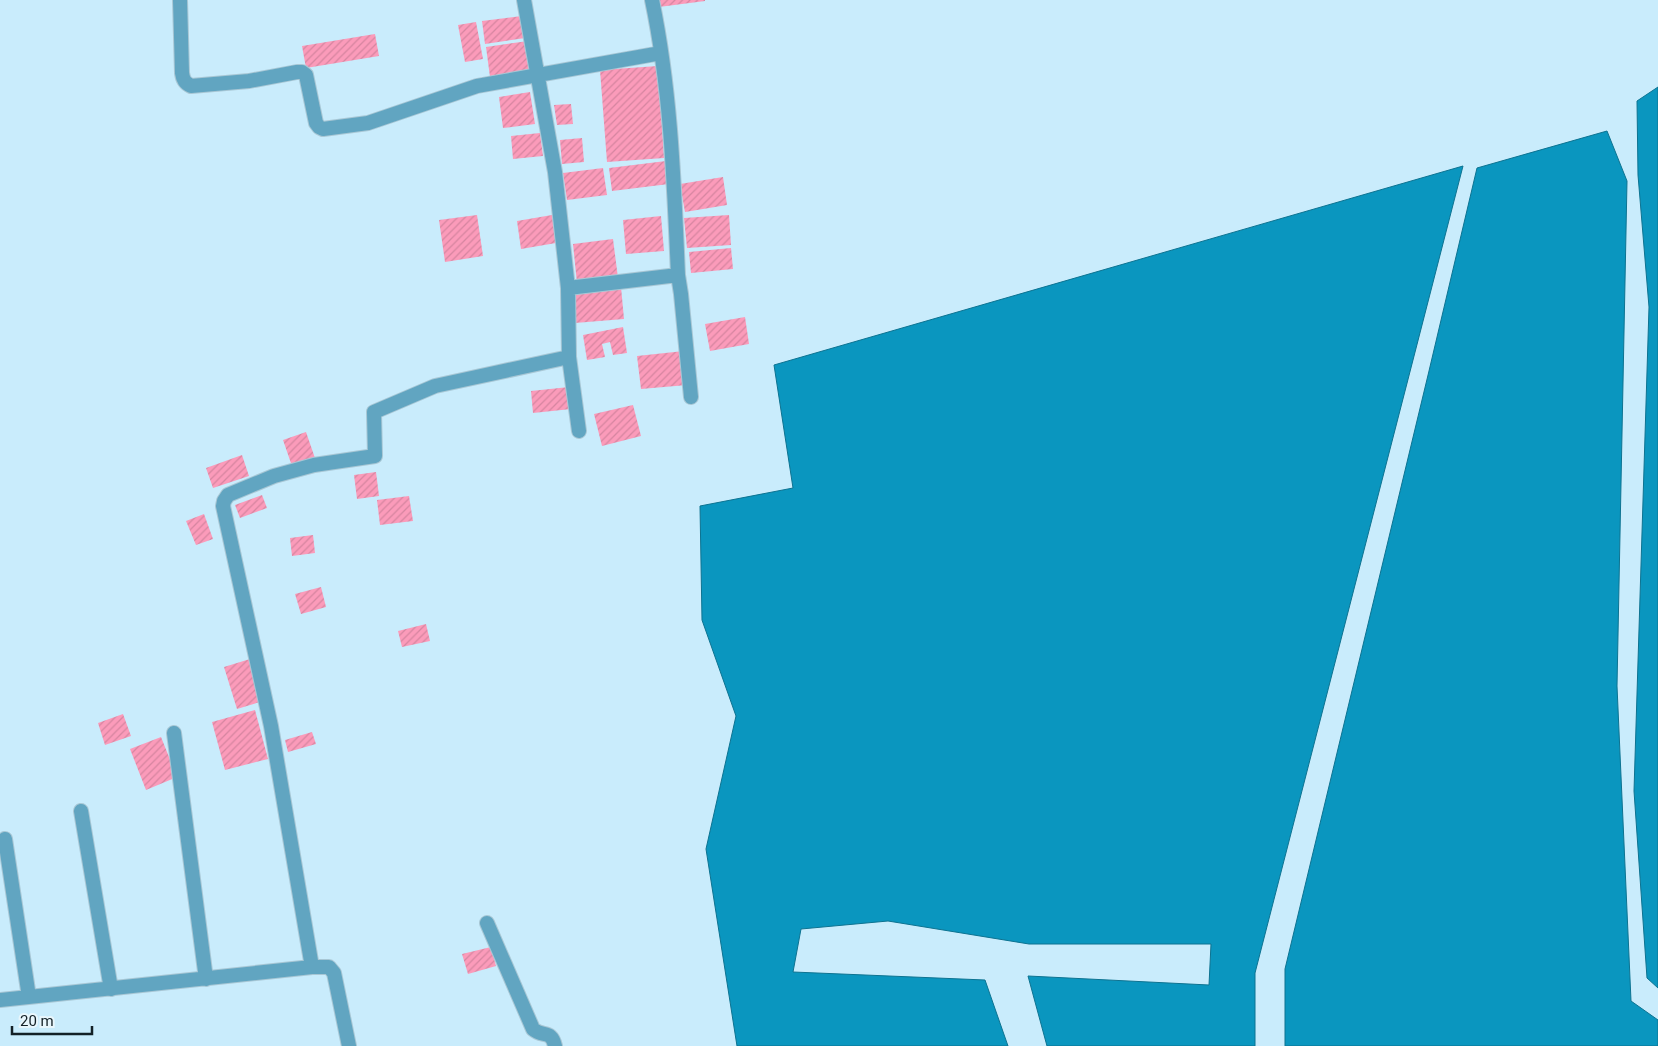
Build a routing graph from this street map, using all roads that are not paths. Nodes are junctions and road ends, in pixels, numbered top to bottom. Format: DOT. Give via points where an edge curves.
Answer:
graph roads {
  1 [pos="180,0"];
  2 [pos="524,0"];
  3 [pos="652,0"];
  4 [pos="661,53"];
  5 [pos="538,76"];
  6 [pos="678,275"];
  7 [pos="568,288"];
  8 [pos="569,357"];
  9 [pos="691,397"];
  10 [pos="579,430"];
  11 [pos="174,733"];
  12 [pos="81,811"];
  13 [pos="5,839"];
  14 [pos="487,923"];
  15 [pos="312,967"];
  16 [pos="206,979"];
  17 [pos="111,989"];
  18 [pos="29,997"];
  19 [pos="0,1000"];
  20 [pos="349,1046"];
  21 [pos="555,1046"];
  1 -- 5 [label="street" via="182,73 187,84 230,83 302,72 306,75 317,126 323,129 359,126 467,88"];
  2 -- 5 [label="street"];
  3 -- 4 [label="street"];
  4 -- 5 [label="street"];
  4 -- 6 [label="street" via="672,149"];
  5 -- 7 [label="street" via="555,172"];
  6 -- 7 [label="street"];
  6 -- 9 [label="street"];
  7 -- 8 [label="street"];
  8 -- 10 [label="street"];
  8 -- 15 [label="street" via="435,386 391,404 374,412 375,456 305,467 274,476 228,495 224,501 271,726"];
  11 -- 16 [label="street"];
  12 -- 17 [label="street"];
  13 -- 18 [label="street"];
  14 -- 21 [label="street" via="532,1029 551,1036"];
  15 -- 16 [label="street"];
  15 -- 20 [label="street" via="328,967 334,973"];
  16 -- 17 [label="street"];
  17 -- 18 [label="street"];
  18 -- 19 [label="street"];
}
